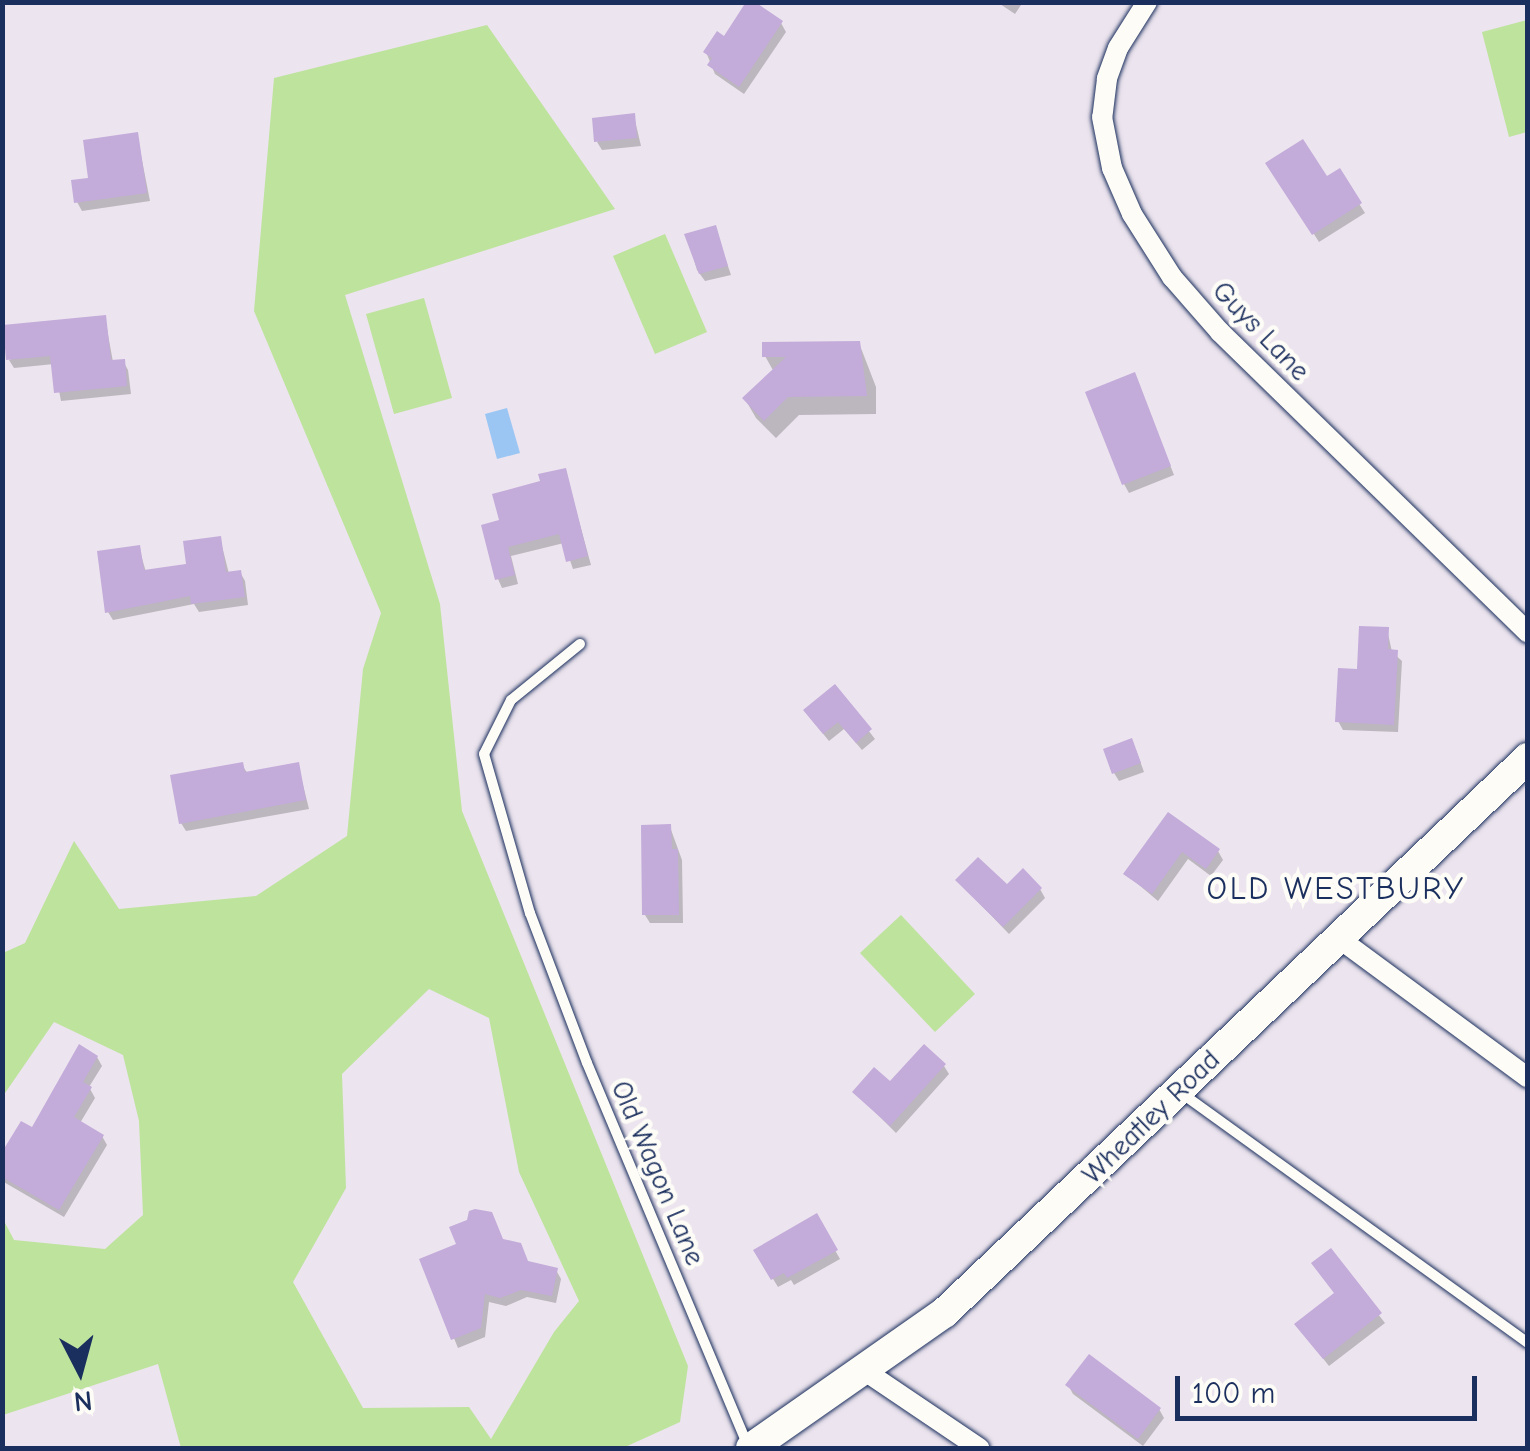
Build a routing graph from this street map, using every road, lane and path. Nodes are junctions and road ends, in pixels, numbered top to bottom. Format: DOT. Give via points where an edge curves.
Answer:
graph roads {
  1 [pos="1148,2"];
  2 [pos="1528,634"];
  3 [pos="580,644"];
  4 [pos="1528,758"];
  5 [pos="1336,937"];
  6 [pos="1528,1078"];
  7 [pos="1179,1092"];
  8 [pos="1528,1343"];
  9 [pos="865,1371"];
  10 [pos="750,1448"];
  11 [pos="979,1448"];
  1 -- 2 [label="street, Guys Lane" via="1118,48 1102,117 1112,168 1132,214 1172,277 1220,332"];
  3 -- 10 [label="lane, Old Wagon Lane" via="511,700 484,754 530,913 587,1063"];
  4 -- 5 [label="street, Wheatley Road"];
  5 -- 6 [label="street"];
  5 -- 7 [label="street, Wheatley Road"];
  7 -- 8 [label="lane"];
  7 -- 9 [label="street, Wheatley Road" via="944,1313"];
  9 -- 10 [label="street, Wheatley Road"];
  9 -- 11 [label="street"];
}
